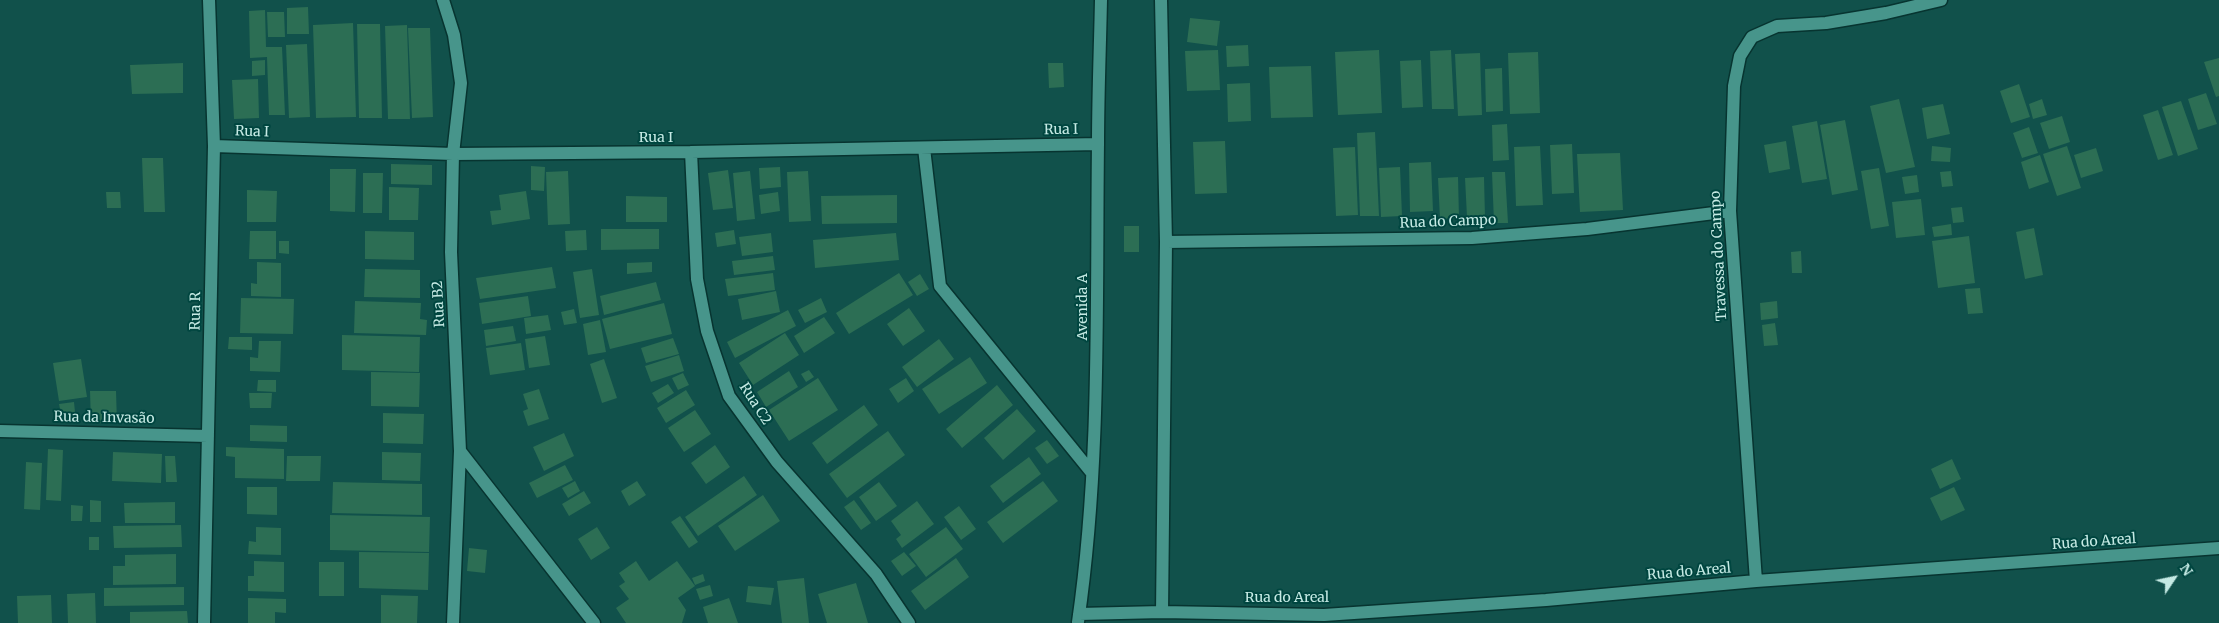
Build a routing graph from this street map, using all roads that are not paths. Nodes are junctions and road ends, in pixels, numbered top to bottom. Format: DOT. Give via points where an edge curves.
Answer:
graph roads {
  1 [pos="209,0"];
  2 [pos="443,0"];
  3 [pos="1101,0"];
  4 [pos="1161,0"];
  5 [pos="1941,0"];
  6 [pos="1098,144"];
  7 [pos="214,146"];
  8 [pos="924,148"];
  9 [pos="691,152"];
  10 [pos="453,154"];
  11 [pos="1730,211"];
  12 [pos="1166,242"];
  13 [pos="0,431"];
  14 [pos="208,436"];
  15 [pos="460,451"];
  16 [pos="1092,473"];
  17 [pos="2219,548"];
  18 [pos="1756,581"];
  19 [pos="1162,612"];
  20 [pos="1078,619"];
  21 [pos="204,623"];
  22 [pos="453,623"];
  23 [pos="594,623"];
  24 [pos="910,623"];
  1 -- 7 [label="street, Rua R"];
  2 -- 10 [label="street, Rua B2" via="454,35 461,83"];
  3 -- 6 [label="street, Avenida A"];
  4 -- 12 [label="street"];
  5 -- 11 [label="street, Travessa do Campo" via="1826,24 1777,26 1752,37 1740,56 1734,86"];
  6 -- 8 [label="street, Rua I"];
  6 -- 16 [label="street, Avenida A" via="1098,334"];
  7 -- 10 [label="street, Rua I"];
  7 -- 14 [label="street, Rua R"];
  8 -- 9 [label="street, Rua I"];
  8 -- 16 [label="street" via="940,286"];
  9 -- 10 [label="street, Rua I"];
  9 -- 24 [label="street, Rua C2" via="697,279 707,331 729,396 776,462 876,574"];
  10 -- 15 [label="street, Rua B2" via="451,252"];
  11 -- 12 [label="street, Rua do Campo" via="1587,229 1472,238"];
  11 -- 18 [label="street, Travessa do Campo"];
  12 -- 19 [label="street"];
  13 -- 14 [label="street, Rua da Invasão"];
  14 -- 21 [label="street, Rua R"];
  15 -- 22 [label="street, Rua B2"];
  15 -- 23 [label="street"];
  16 -- 20 [label="street, Avenida A"];
  17 -- 18 [label="street, Rua do Areal"];
  18 -- 19 [label="street, Rua do Areal" via="1324,614"];
  19 -- 20 [label="street, Rua do Areal"];
}
